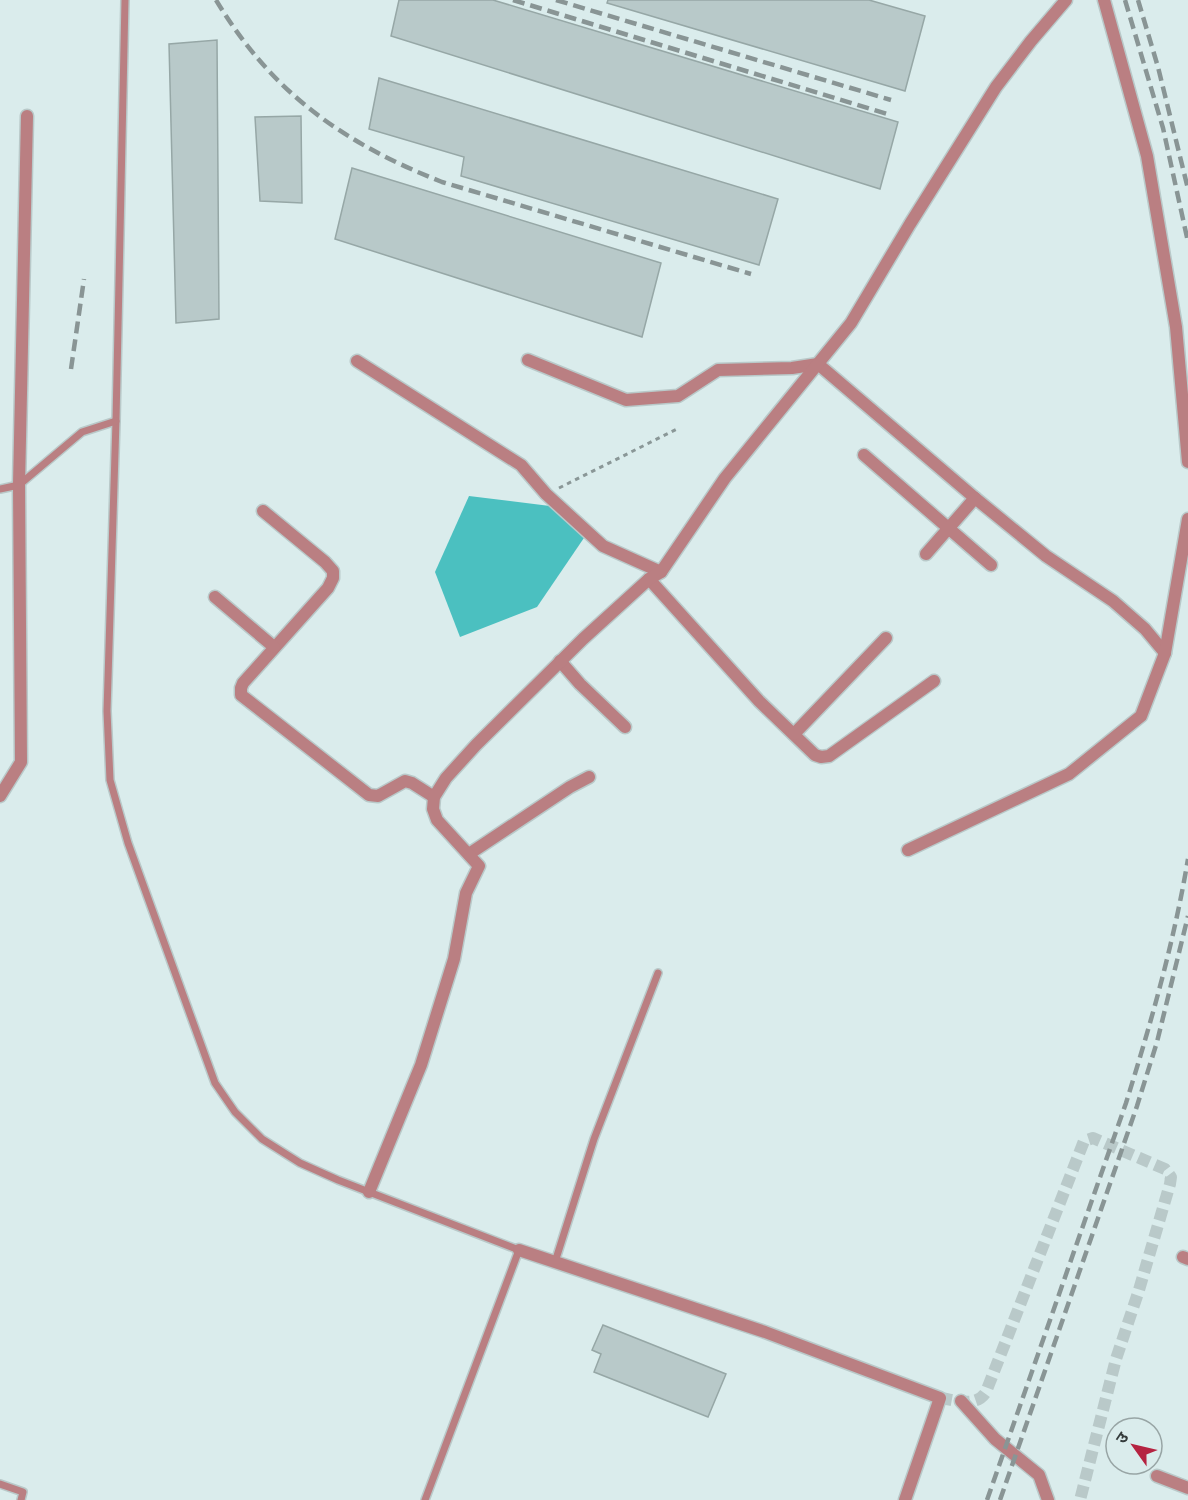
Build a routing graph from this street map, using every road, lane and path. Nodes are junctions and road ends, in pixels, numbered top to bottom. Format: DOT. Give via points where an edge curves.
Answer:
graph roads {
  1 [pos="125,0"];
  2 [pos="1066,0"];
  3 [pos="1104,0"];
  4 [pos="27,116"];
  5 [pos="528,360"];
  6 [pos="357,361"];
  7 [pos="818,364"];
  8 [pos="116,421"];
  9 [pos="679,428"];
  10 [pos="864,455"];
  11 [pos="1188,462"];
  12 [pos="19,485"];
  13 [pos="0,489"];
  14 [pos="546,494"];
  15 [pos="975,498"];
  16 [pos="263,511"];
  17 [pos="1188,519"];
  18 [pos="950,529"];
  19 [pos="926,554"];
  20 [pos="991,565"];
  21 [pos="661,572"];
  22 [pos="649,579"];
  23 [pos="215,597"];
  24 [pos="886,638"];
  25 [pos="274,647"];
  26 [pos="1165,653"];
  27 [pos="560,661"];
  28 [pos="934,681"];
  29 [pos="625,727"];
  30 [pos="794,734"];
  31 [pos="590,777"];
  32 [pos="0,796"];
  33 [pos="434,797"];
  34 [pos="908,850"];
  35 [pos="470,854"];
  36 [pos="658,973"];
  37 [pos="369,1192"];
  38 [pos="519,1250"];
  39 [pos="555,1262"];
  40 [pos="961,1401"];
  41 [pos="1157,1476"];
  42 [pos="0,1484"];
  43 [pos="1188,1488"];
  44 [pos="21,1500"];
  45 [pos="425,1500"];
  46 [pos="905,1500"];
  47 [pos="1048,1500"];
  1 -- 8 [label="lane"];
  2 -- 7 [label="street" via="996,87 851,323"];
  3 -- 11 [label="street" via="1148,156 1176,327"];
  4 -- 12 [label="street"];
  5 -- 7 [label="street" via="626,400 678,396 718,369"];
  6 -- 14 [label="street" via="522,465"];
  7 -- 15 [label="street"];
  7 -- 21 [label="street" via="724,478"];
  8 -- 12 [label="lane" via="82,432"];
  8 -- 37 [label="lane" via="107,711 110,780 128,843 215,1083 235,1112 261,1139 300,1163"];
  9 -- 14 [label="path"];
  10 -- 18 [label="street"];
  12 -- 13 [label="lane"];
  12 -- 32 [label="street" via="21,762"];
  14 -- 21 [label="street" via="603,546"];
  15 -- 18 [label="street"];
  15 -- 26 [label="street" via="1046,556 1113,601"];
  16 -- 25 [label="street" via="333,571 328,588"];
  17 -- 26 [label="street"];
  18 -- 19 [label="street"];
  18 -- 20 [label="street"];
  21 -- 22 [label="street"];
  22 -- 27 [label="street"];
  22 -- 30 [label="street" via="751,693"];
  23 -- 25 [label="street"];
  24 -- 30 [label="street"];
  25 -- 33 [label="street" via="241,688 249,702 369,795 378,796 405,781"];
  26 -- 34 [label="street" via="1141,716 1069,774"];
  27 -- 29 [label="street"];
  27 -- 33 [label="street" via="476,745"];
  28 -- 30 [label="street" via="829,756 815,755"];
  31 -- 35 [label="street"];
  33 -- 35 [label="street" via="437,820"];
  35 -- 37 [label="street" via="479,866 466,894 454,959 421,1065"];
  36 -- 39 [label="lane" via="594,1139"];
  37 -- 38 [label="lane"];
  38 -- 39 [label="street"];
  38 -- 45 [label="lane"];
  39 -- 46 [label="street" via="765,1332 940,1398"];
  40 -- 47 [label="street" via="995,1439 1040,1475"];
  41 -- 43 [label="street"];
  42 -- 44 [label="lane" via="23,1492"];
}
